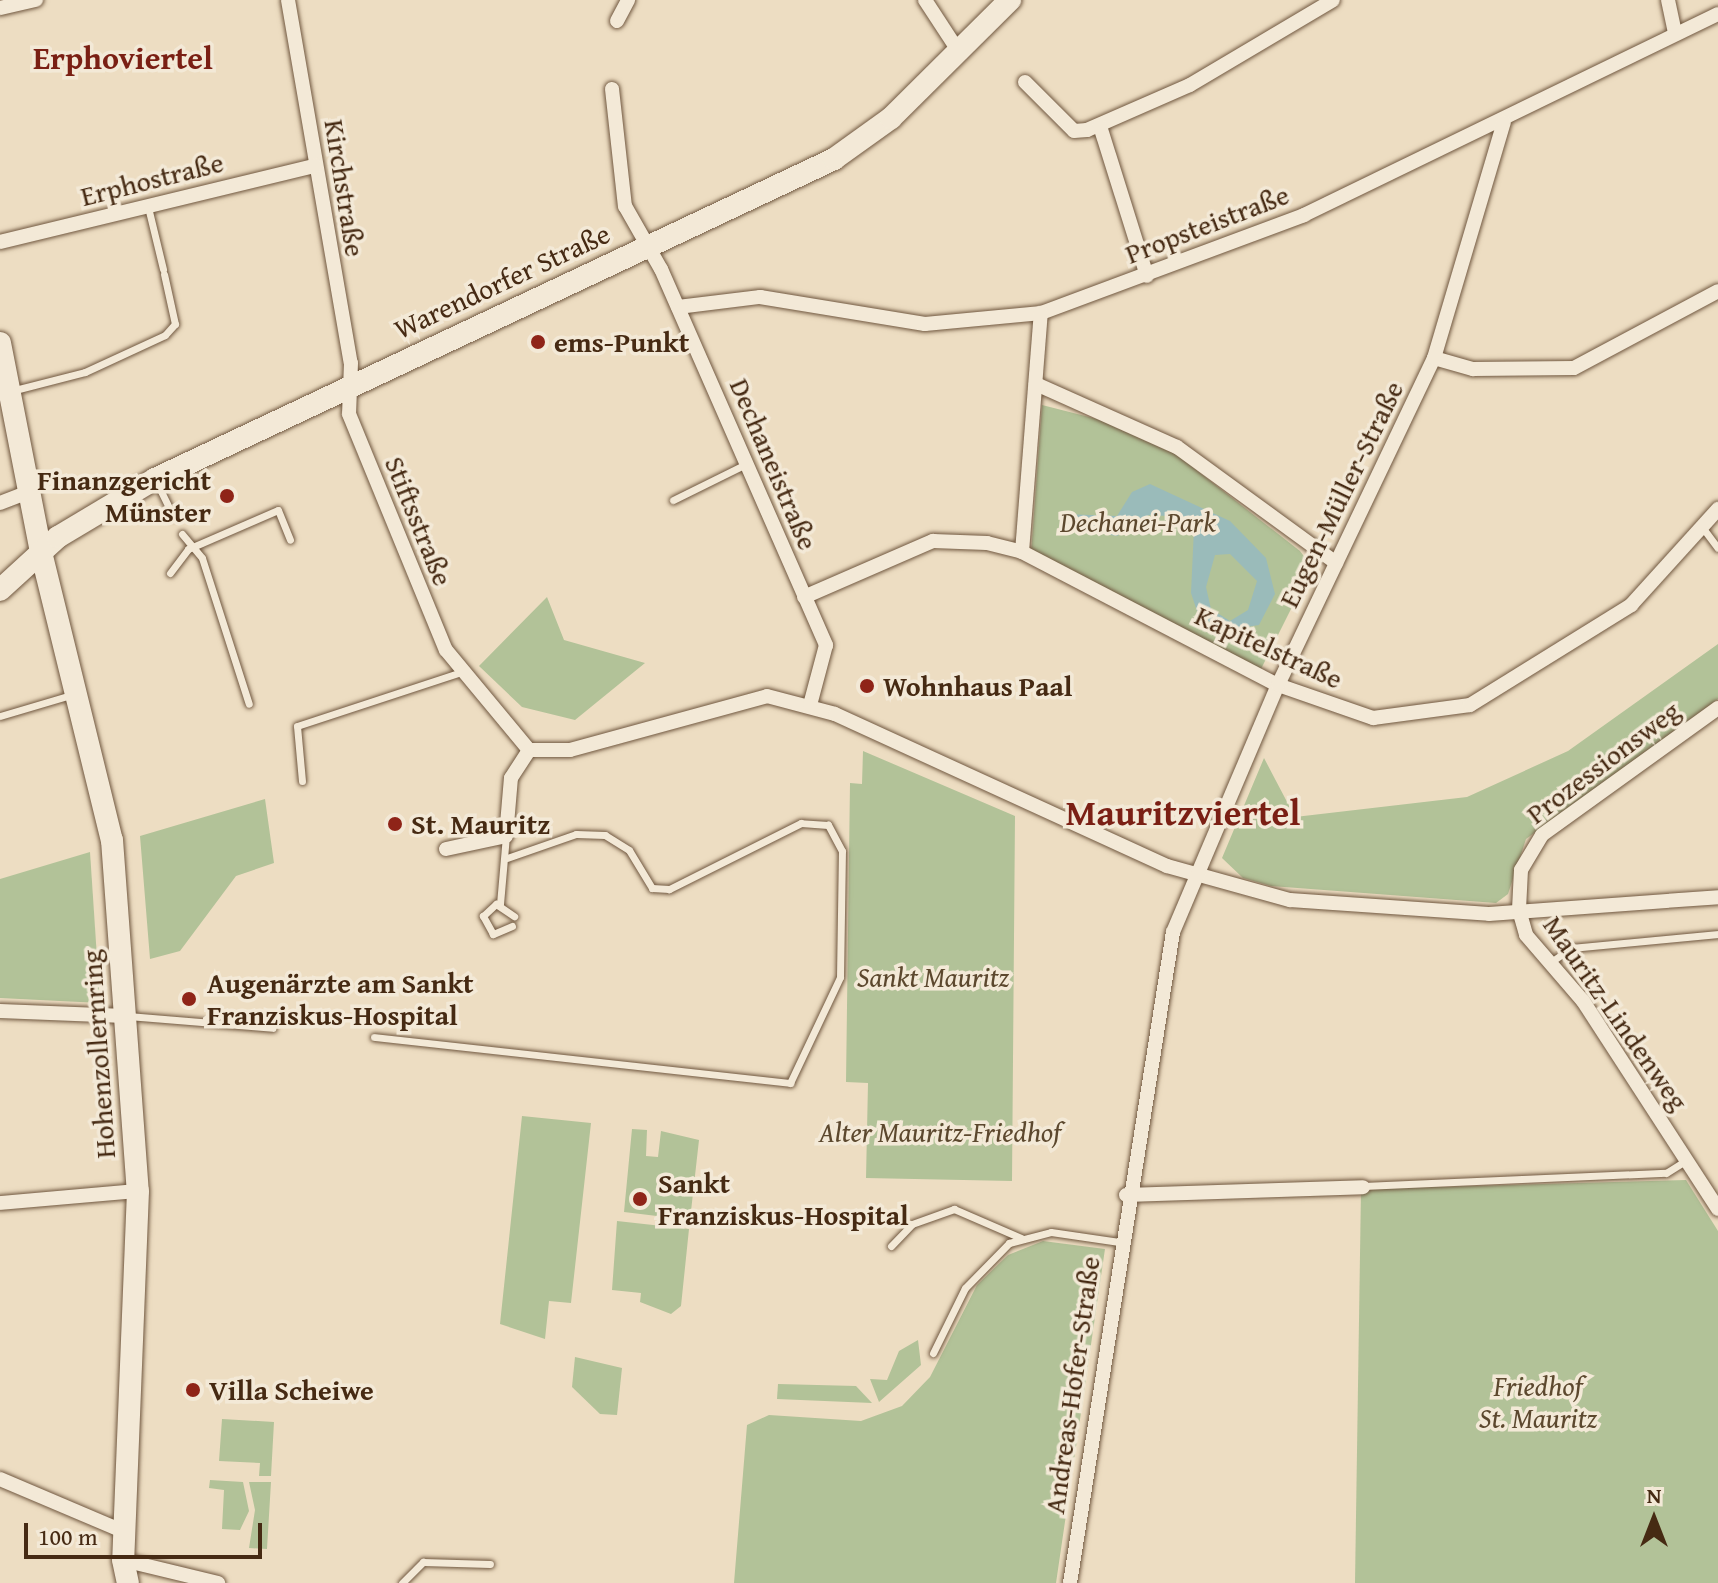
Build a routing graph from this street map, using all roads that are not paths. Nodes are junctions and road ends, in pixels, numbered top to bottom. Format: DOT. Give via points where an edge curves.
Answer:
graph roads {
  1 [pos="36,0"];
  2 [pos="288,0"];
  3 [pos="628,0"];
  4 [pos="925,0"];
  5 [pos="1010,0"];
  6 [pos="1333,0"];
  7 [pos="1668,0"];
  8 [pos="0,8"];
  9 [pos="1718,14"];
  10 [pos="617,21"];
  11 [pos="1675,33"];
  12 [pos="959,52"];
  13 [pos="1025,82"];
  14 [pos="612,89"];
  15 [pos="1504,122"];
  16 [pos="1100,126"];
  17 [pos="315,166"];
  18 [pos="148,207"];
  19 [pos="0,242"];
  20 [pos="648,247"];
  21 [pos="1147,276"];
  22 [pos="1718,291"];
  23 [pos="678,307"];
  24 [pos="1041,313"];
  25 [pos="0,343"];
  26 [pos="1434,358"];
  27 [pos="350,384"];
  28 [pos="1036,384"];
  29 [pos="9,392"];
  30 [pos="746,464"];
  31 [pos="155,479"];
  32 [pos="32,491"];
  33 [pos="673,500"];
  34 [pos="0,503"];
  35 [pos="1718,509"];
  36 [pos="173,516"];
  37 [pos="1699,522"];
  38 [pos="182,534"];
  39 [pos="290,540"];
  40 [pos="1718,548"];
  41 [pos="188,549"];
  42 [pos="41,552"];
  43 [pos="1022,552"];
  44 [pos="1336,563"];
  45 [pos="170,573"];
  46 [pos="0,590"];
  47 [pos="804,597"];
  48 [pos="461,672"];
  49 [pos="1278,685"];
  50 [pos="77,693"];
  51 [pos="249,704"];
  52 [pos="810,705"];
  53 [pos="1718,708"];
  54 [pos="0,716"];
  55 [pos="529,750"];
  56 [pos="302,781"];
  57 [pos="506,836"];
  58 [pos="446,849"];
  59 [pos="507,858"];
  60 [pos="1192,876"];
  61 [pos="1718,897"];
  62 [pos="500,904"];
  63 [pos="1519,910"];
  64 [pos="514,916"];
  65 [pos="512,926"];
  66 [pos="1718,934"];
  67 [pos="1549,964"];
  68 [pos="0,1011"];
  69 [pos="125,1016"];
  70 [pos="273,1028"];
  71 [pos="374,1037"];
  72 [pos="1685,1161"];
  73 [pos="1363,1187"];
  74 [pos="138,1191"];
  75 [pos="1126,1195"];
  76 [pos="1715,1200"];
  77 [pos="0,1203"];
  78 [pos="1021,1238"];
  79 [pos="1119,1242"];
  80 [pos="891,1246"];
  81 [pos="933,1353"];
  82 [pos="0,1479"];
  83 [pos="125,1532"];
  84 [pos="123,1560"];
  85 [pos="490,1564"];
  86 [pos="111,1583"];
  87 [pos="128,1583"];
  88 [pos="218,1583"];
  89 [pos="402,1583"];
  90 [pos="1070,1583"];
  1 -- 8 [label="street"];
  2 -- 17 [label="street, Kirchstraße"];
  3 -- 10 [label="street"];
  4 -- 12 [label="street"];
  5 -- 12 [label="main road, Warendorfer Straße"];
  6 -- 16 [label="street" via="1190,85"];
  7 -- 11 [label="street"];
  9 -- 11 [label="street, Propsteistraße"];
  11 -- 15 [label="street, Propsteistraße"];
  12 -- 20 [label="main road, Warendorfer Straße" via="891,118 834,159"];
  13 -- 16 [label="street" via="1074,131"];
  14 -- 20 [label="street, Dechaneistraße" via="625,206"];
  15 -- 21 [label="street, Propsteistraße"];
  15 -- 26 [label="street, Eugen-Müller-Straße"];
  16 -- 21 [label="street"];
  17 -- 18 [label="street, Erphostraße"];
  17 -- 27 [label="street, Kirchstraße"];
  18 -- 19 [label="street, Erphostraße"];
  18 -- 29 [label="lane" via="175,324 165,335 85,372"];
  20 -- 23 [label="street, Dechaneistraße"];
  20 -- 27 [label="main road, Warendorfer Straße"];
  21 -- 24 [label="street, Propsteistraße"];
  22 -- 26 [label="street" via="1574,368 1473,369"];
  23 -- 24 [label="street, Propsteistraße" via="760,297 925,324"];
  23 -- 30 [label="street, Dechaneistraße"];
  24 -- 28 [label="street"];
  25 -- 29 [label="main road, Hohenzollernring"];
  26 -- 44 [label="street, Eugen-Müller-Straße"];
  27 -- 31 [label="main road, Warendorfer Straße"];
  27 -- 48 [label="street, Stiftsstraße" via="349,414 365,459"];
  28 -- 43 [label="street"];
  28 -- 44 [label="street" via="1177,447"];
  29 -- 32 [label="main road, Hohenzollernring"];
  30 -- 33 [label="lane"];
  30 -- 47 [label="street, Dechaneistraße"];
  31 -- 36 [label="lane"];
  31 -- 42 [label="main road, Warendorfer Straße"];
  32 -- 34 [label="street"];
  32 -- 42 [label="main road, Hohenzollernring"];
  35 -- 37 [label="street, Kapitelstraße"];
  37 -- 40 [label="lane"];
  37 -- 49 [label="street, Kapitelstraße" via="1631,605 1470,705 1373,718"];
  38 -- 41 [label="lane"];
  39 -- 41 [label="lane" via="278,510"];
  41 -- 45 [label="lane"];
  41 -- 51 [label="lane" via="202,558"];
  42 -- 46 [label="main road, Warendorfer Straße"];
  42 -- 50 [label="main road, Hohenzollernring"];
  43 -- 47 [label="street, Kapitelstraße" via="933,541"];
  43 -- 49 [label="street, Kapitelstraße"];
  44 -- 49 [label="street, Eugen-Müller-Straße"];
  47 -- 52 [label="street, Dechaneistraße" via="826,645"];
  48 -- 55 [label="street, Stiftsstraße"];
  48 -- 56 [label="lane" via="297,726"];
  49 -- 60 [label="street, Eugen-Müller-Straße"];
  50 -- 54 [label="lane"];
  50 -- 69 [label="main road, Hohenzollernring" via="112,840"];
  52 -- 55 [label="street, Mauritz-Lindenweg" via="752,696 570,750"];
  52 -- 60 [label="street, Mauritz-Lindenweg"];
  53 -- 63 [label="street, Prozessionsweg" via="1542,835 1521,870"];
  55 -- 57 [label="street" via="511,778"];
  57 -- 58 [label="street"];
  57 -- 59 [label="lane"];
  59 -- 62 [label="lane"];
  59 -- 71 [label="lane" via="576,834 605,835 629,850 652,888 669,889 801,823 828,825 842,851 840,977 790,1083"];
  60 -- 63 [label="street, Mauritz-Lindenweg" via="1306,902"];
  60 -- 75 [label="street, Andreas-Hofer-Straße" via="1164,969"];
  61 -- 63 [label="street"];
  62 -- 64 [label="lane"];
  62 -- 65 [label="lane" via="488,908 484,925 498,935"];
  63 -- 67 [label="street, Mauritz-Lindenweg" via="1526,935"];
  66 -- 67 [label="lane" via="1571,948"];
  67 -- 72 [label="street, Mauritz-Lindenweg" via="1610,1041"];
  68 -- 69 [label="street"];
  69 -- 70 [label="lane"];
  69 -- 74 [label="main road, Hohenzollernring"];
  72 -- 73 [label="lane" via="1666,1173"];
  72 -- 76 [label="street, Mauritz-Lindenweg"];
  73 -- 75 [label="street"];
  74 -- 77 [label="street"];
  74 -- 83 [label="main road, Hohenzollernring"];
  75 -- 79 [label="street, Andreas-Hofer-Straße"];
  78 -- 79 [label="lane" via="1051,1232"];
  78 -- 80 [label="lane" via="954,1209 912,1224"];
  78 -- 81 [label="lane" via="975,1275"];
  79 -- 90 [label="street, Andreas-Hofer-Straße"];
  82 -- 83 [label="street"];
  83 -- 84 [label="main road, Hohenzollernring"];
  84 -- 86 [label="main road, Hohenzollernring"];
  84 -- 87 [label="main road, Hohenzollernring"];
  84 -- 88 [label="street"];
  85 -- 89 [label="lane" via="423,1562"];
}
